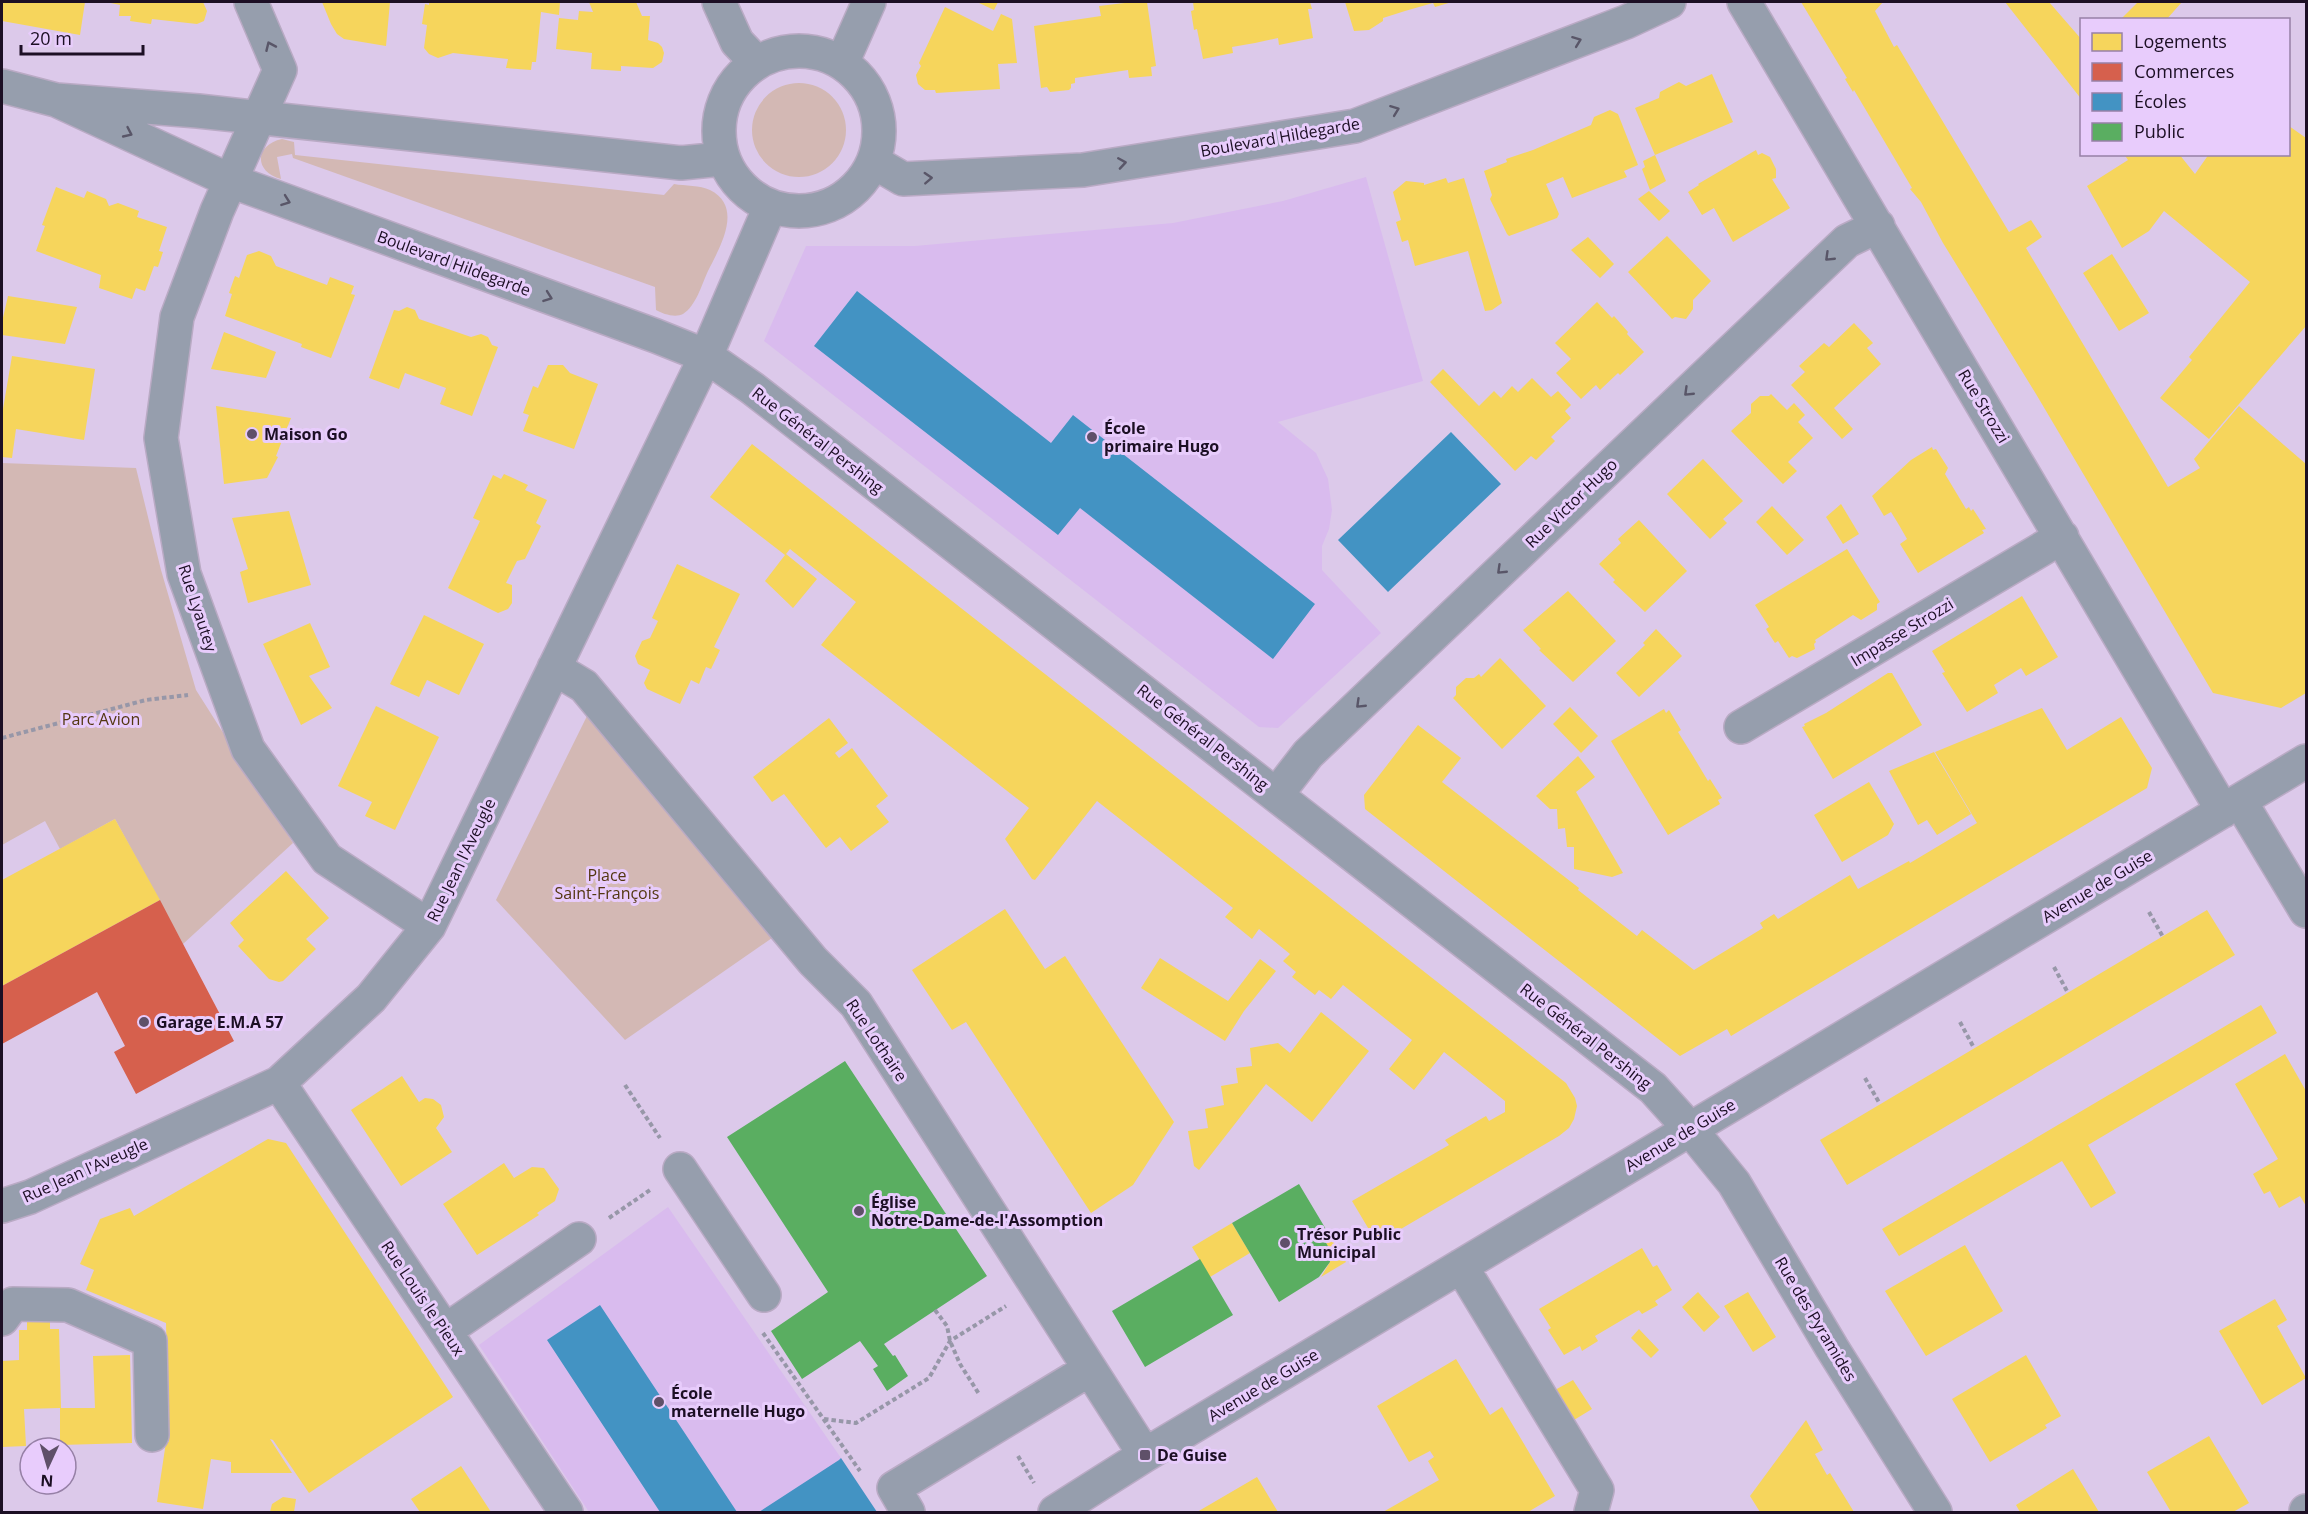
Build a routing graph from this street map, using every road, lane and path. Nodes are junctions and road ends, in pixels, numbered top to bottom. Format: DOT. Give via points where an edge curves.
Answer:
graph roads {
  1 [pos="251,2"];
  2 [pos="719,2"];
  3 [pos="868,2"];
  4 [pos="1669,2"];
  5 [pos="1744,2"];
  6 [pos="756,62"];
  7 [pos="842,63"];
  8 [pos="2,86"];
  9 [pos="56,100"];
  10 [pos="258,119"];
  11 [pos="722,159"];
  12 [pos="874,162"];
  13 [pos="231,181"];
  14 [pos="770,207"];
  15 [pos="1878,226"];
  16 [pos="706,357"];
  17 [pos="2062,537"];
  18 [pos="554,668"];
  19 [pos="198,693"];
  20 [pos="1741,727"];
  21 [pos="2,738"];
  22 [pos="2307,761"];
  23 [pos="1277,794"];
  24 [pos="2231,806"];
  25 [pos="2307,911"];
  26 [pos="2149,912"];
  27 [pos="429,926"];
  28 [pos="2163,937"];
  29 [pos="2054,967"];
  30 [pos="2068,993"];
  31 [pos="1960,1022"];
  32 [pos="1974,1048"];
  33 [pos="1865,1078"];
  34 [pos="279,1083"];
  35 [pos="625,1085"];
  36 [pos="1880,1104"];
  37 [pos="1690,1129"];
  38 [pos="680,1169"];
  39 [pos="2,1206"];
  40 [pos="579,1239"];
  41 [pos="1461,1266"];
  42 [pos="764,1295"];
  43 [pos="1016,1300"];
  44 [pos="936,1310"];
  45 [pos="2,1319"];
  46 [pos="445,1331"];
  47 [pos="765,1336"];
  48 [pos="950,1341"];
  49 [pos="1090,1369"];
  50 [pos="966,1374"];
  51 [pos="824,1419"];
  52 [pos="152,1435"];
  53 [pos="846,1451"];
  54 [pos="1145,1455"];
  55 [pos="566,1512"];
  56 [pos="908,1512"];
  57 [pos="1059,1512"];
  58 [pos="1591,1512"];
  59 [pos="1935,1512"];
  10 -- 1 [label="street, Rue Lyautey, one-way" via="280,69"];
  2 -- 6 [label="street" via="737,42"];
  3 -- 7 [label="street"];
  12 -- 4 [label="street, Boulevard Hildegarde, one-way" via="903,179 1083,170 1355,126"];
  5 -- 15 [label="street, Rue Strozzi"];
  6 -- 7 [label="street" via="784,51 814,51"];
  6 -- 11 [label="street" via="735,81 722,105 718,132"];
  7 -- 12 [label="street" via="863,82 876,106 880,135"];
  8 -- 9 [label="street, Boulevard Hildegarde"];
  9 -- 10 [label="street, Boulevard Hildegarde"];
  9 -- 13 [label="street, Boulevard Hildegarde, one-way"];
  10 -- 11 [label="street, Boulevard Hildegarde" via="681,163"];
  10 -- 13 [label="street, Rue Lyautey"];
  11 -- 14 [label="street" via="741,188"];
  12 -- 14 [label="street" via="857,188 831,206 801,212"];
  13 -- 16 [label="street, Boulevard Hildegarde, one-way"];
  13 -- 27 [label="street, Rue Lyautey" via="177,318 161,438 184,574 248,749 327,859"];
  14 -- 16 [label="street"];
  15 -- 17 [label="street, Rue Strozzi"];
  15 -- 23 [label="street, Rue Victor Hugo, one-way" via="1847,241 1308,754"];
  16 -- 18 [label="street, Rue Jean l'Aveugle"];
  16 -- 23 [label="street, Rue Général Pershing" via="752,388"];
  17 -- 20 [label="street, Impasse Strozzi"];
  17 -- 24 [label="street, Rue Strozzi"];
  18 -- 27 [label="street, Rue Jean l'Aveugle"];
  18 -- 49 [label="street, Rue Lothaire" via="584,686 813,961 856,1004"];
  19 -- 21 [label="path" via="146,700"];
  22 -- 24 [label="street, Avenue de Guise"];
  23 -- 37 [label="street, Rue Général Pershing" via="1653,1088"];
  24 -- 25 [label="street, Rue Strozzi"];
  24 -- 37 [label="street, Avenue de Guise"];
  26 -- 28 [label="path"];
  27 -- 34 [label="street, Rue Jean l'Aveugle" via="371,998"];
  29 -- 30 [label="path"];
  31 -- 32 [label="path"];
  33 -- 36 [label="path"];
  34 -- 39 [label="street, Rue Jean l'Aveugle" via="30,1197"];
  34 -- 46 [label="street, Rue Louis le Pieux"];
  35 -- 38 [label="path"];
  37 -- 41 [label="street, Avenue de Guise"];
  37 -- 59 [label="street, Rue des Pyramides" via="1734,1183"];
  38 -- 40 [label="path"];
  38 -- 42 [label="street"];
  40 -- 46 [label="street"];
  41 -- 54 [label="street, Avenue de Guise"];
  41 -- 58 [label="street" via="1597,1490"];
  43 -- 48 [label="path"];
  44 -- 48 [label="path" via="947,1326"];
  45 -- 52 [label="street" via="13,1304 68,1305 150,1341"];
  46 -- 55 [label="street, Rue Louis le Pieux"];
  47 -- 51 [label="path"];
  48 -- 50 [label="path"];
  48 -- 51 [label="path" via="928,1378 866,1417 856,1423"];
  49 -- 54 [label="street, Rue Lothaire"];
  49 -- 56 [label="street" via="894,1488"];
  51 -- 53 [label="path"];
  54 -- 57 [label="street, Avenue de Guise"];
}
